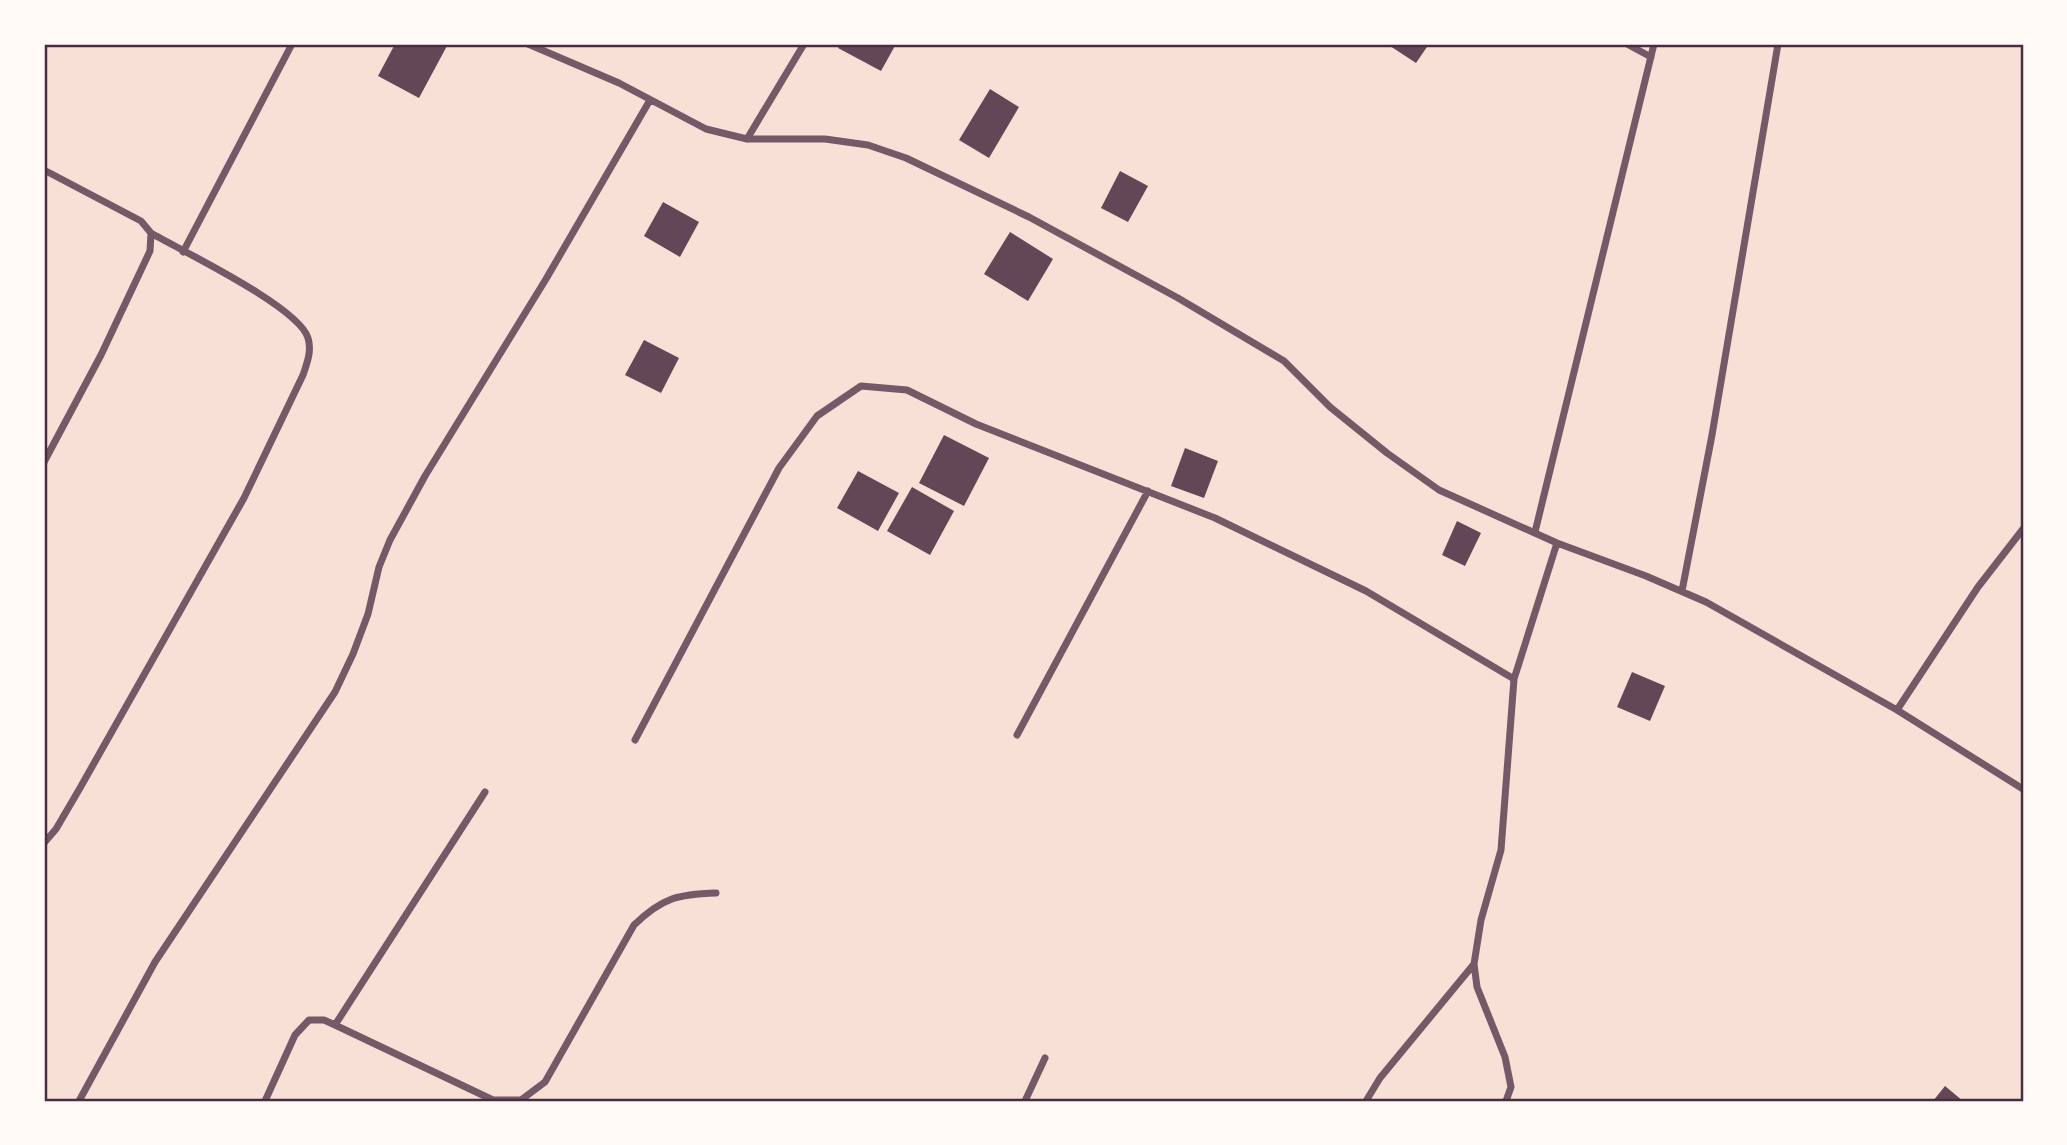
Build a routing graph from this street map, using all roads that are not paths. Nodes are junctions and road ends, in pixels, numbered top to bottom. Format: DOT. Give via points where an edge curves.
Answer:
graph roads {
  1 [pos="292,44"];
  2 [pos="528,44"];
  3 [pos="804,44"];
  4 [pos="1627,44"];
  5 [pos="1654,44"];
  6 [pos="1778,44"];
  7 [pos="1651,57"];
  8 [pos="650,100"];
  9 [pos="747,139"];
  10 [pos="44,170"];
  11 [pos="150,233"];
  12 [pos="183,252"];
  13 [pos="44,462"];
  14 [pos="1148,491"];
  15 [pos="2023,529"];
  16 [pos="1535,532"];
  17 [pos="1557,543"];
  18 [pos="1682,592"];
  19 [pos="1514,679"];
  20 [pos="1897,710"];
  21 [pos="1017,735"];
  22 [pos="635,740"];
  23 [pos="2023,789"];
  24 [pos="485,792"];
  25 [pos="44,843"];
  26 [pos="716,893"];
  27 [pos="1475,964"];
  28 [pos="335,1025"];
  29 [pos="1045,1058"];
  30 [pos="79,1101"];
  31 [pos="265,1101"];
  32 [pos="1026,1101"];
  33 [pos="1366,1101"];
  34 [pos="1506,1101"];
  1 -- 12 [label="street"];
  2 -- 8 [label="street"];
  3 -- 9 [label="street"];
  4 -- 7 [label="street"];
  5 -- 7 [label="street"];
  6 -- 18 [label="street"];
  7 -- 16 [label="street"];
  8 -- 9 [label="street" via="706,129"];
  8 -- 30 [label="street" via="390,540 354,654 335,692 155,962"];
  9 -- 16 [label="street" via="825,139 868,145 906,158 1029,217 1284,361 1330,407 1439,490"];
  10 -- 11 [label="street" via="141,221"];
  11 -- 12 [label="street"];
  11 -- 13 [label="street" via="150,251"];
  12 -- 25 [label="street" via="268,299 296,320 308,336 310,355 244,498 80,788"];
  14 -- 19 [label="street" via="1366,591"];
  14 -- 21 [label="street"];
  14 -- 22 [label="street" via="976,424 907,390 861,386 817,416 779,468"];
  15 -- 20 [label="street" via="1978,587"];
  16 -- 17 [label="street"];
  17 -- 18 [label="street"];
  17 -- 19 [label="street"];
  18 -- 20 [label="street"];
  19 -- 27 [label="street" via="1501,850 1481,919"];
  20 -- 23 [label="street"];
  24 -- 28 [label="street"];
  26 -- 28 [label="street" via="684,894 653,908 634,925 545,1082 521,1100 494,1100"];
  27 -- 33 [label="street"];
  27 -- 34 [label="street" via="1477,987 1505,1056 1511,1087"];
  28 -- 31 [label="street" via="309,1020 295,1035"];
  29 -- 32 [label="street"];
}
